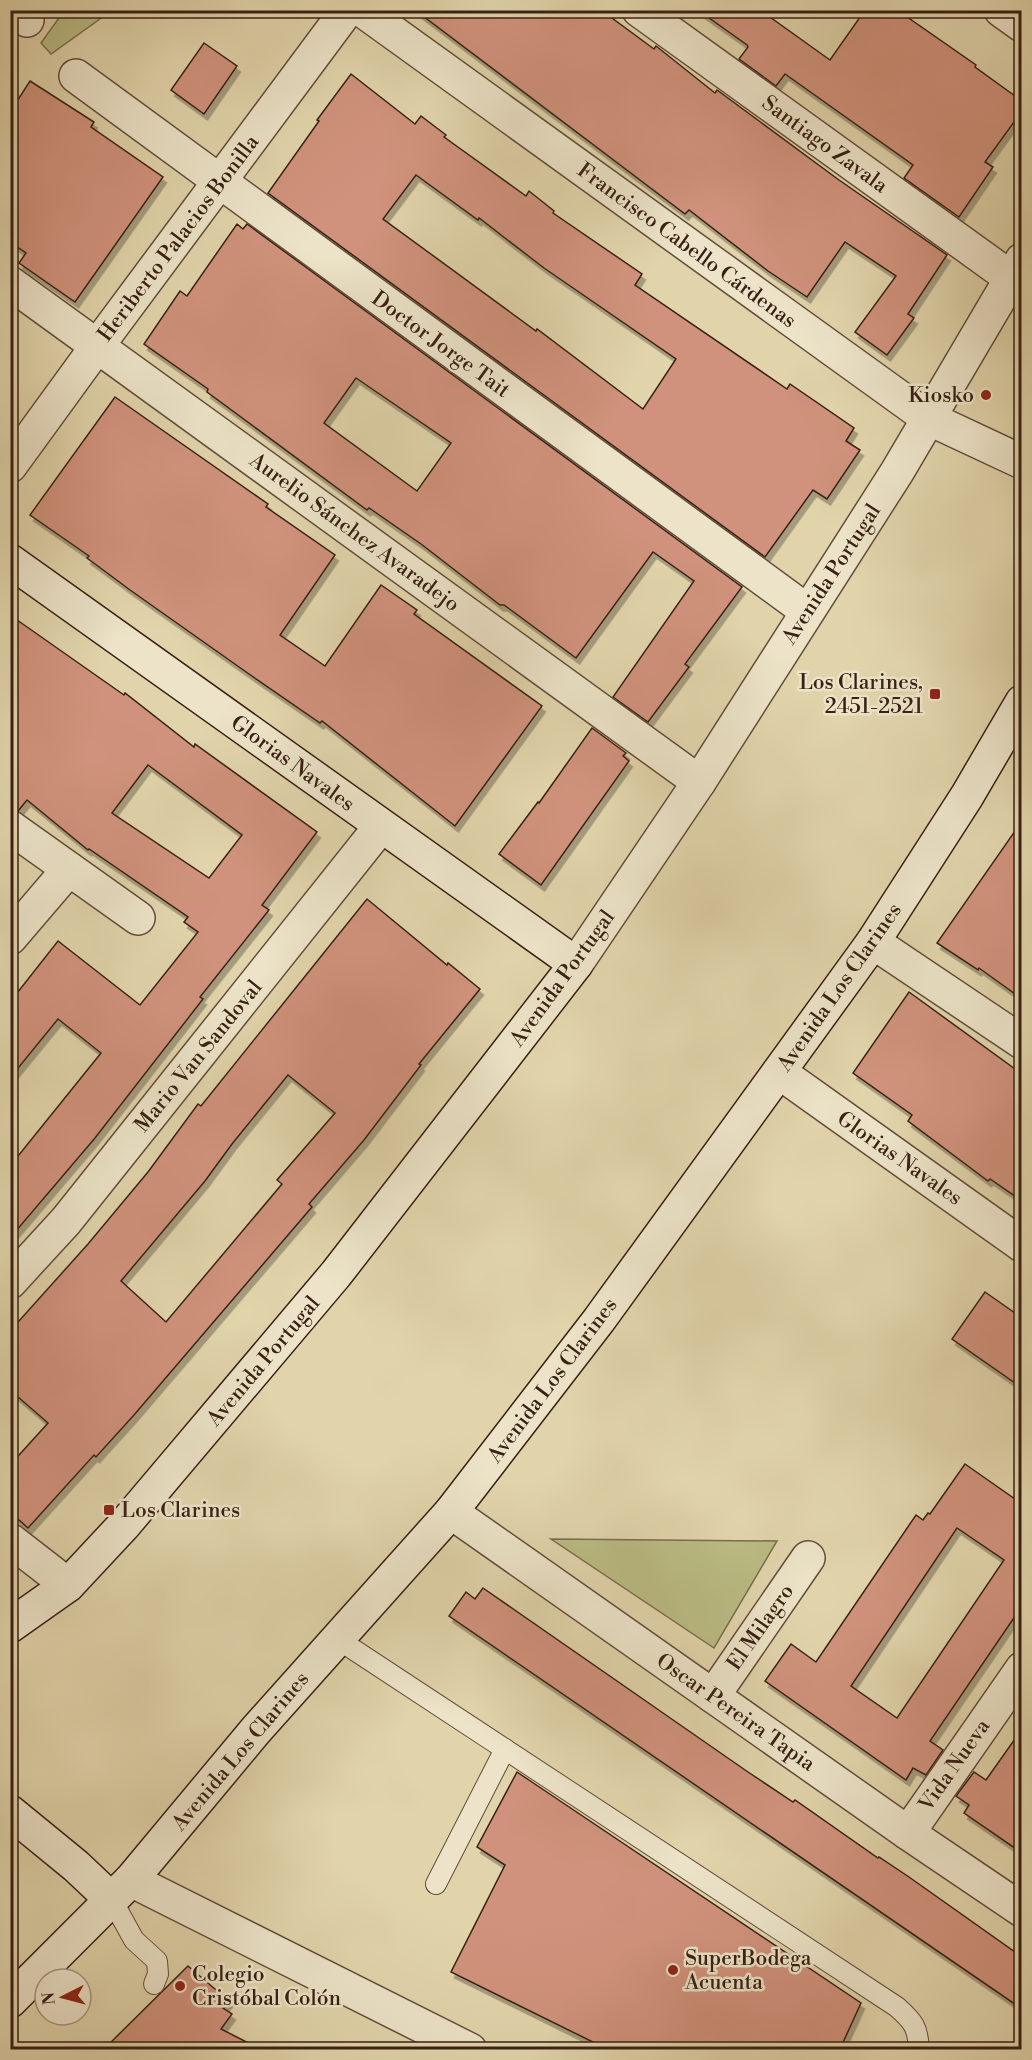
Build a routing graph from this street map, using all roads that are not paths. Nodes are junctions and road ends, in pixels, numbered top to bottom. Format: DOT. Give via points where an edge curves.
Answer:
graph roads {
  1 [pos="347,10"];
  2 [pos="362,10"];
  3 [pos="639,10"];
  4 [pos="1001,10"];
  5 [pos="1022,25"];
  6 [pos="76,76"];
  7 [pos="220,182"];
  8 [pos="1016,269"];
  9 [pos="10,283"];
  10 [pos="98,345"];
  11 [pos="928,418"];
  12 [pos="1022,462"];
  13 [pos="10,466"];
  14 [pos="10,561"];
  15 [pos="807,611"];
  16 [pos="1022,702"];
  17 [pos="699,782"];
  18 [pos="381,826"];
  19 [pos="10,827"];
  20 [pos="69,869"];
  21 [pos="138,918"];
  22 [pos="10,938"];
  23 [pos="873,942"];
  24 [pos="576,964"];
  25 [pos="1022,1042"];
  26 [pos="779,1072"];
  27 [pos="1022,1245"];
  28 [pos="10,1282"];
  29 [pos="451,1512"];
  30 [pos="10,1540"];
  31 [pos="808,1558"];
  32 [pos="68,1585"];
  33 [pos="10,1626"];
  34 [pos="336,1638"];
  35 [pos="1022,1669"];
  36 [pos="713,1696"];
  37 [pos="505,1749"];
  38 [pos="10,1812"];
  39 [pos="908,1833"];
  40 [pos="436,1884"];
  41 [pos="122,1890"];
  42 [pos="1022,1910"];
  43 [pos="154,1984"];
  44 [pos="10,2001"];
  45 [pos="470,2049"];
  46 [pos="919,2049"];
  1 -- 7 [label="street, Heriberto Palacios Bonilla"];
  2 -- 11 [label="street, Francisco Cabello Cárdenas"];
  3 -- 8 [label="street, Santiago Zavala"];
  4 -- 5 [label="street"];
  6 -- 7 [label="street, Doctor Jorge Tait"];
  7 -- 10 [label="street, Heriberto Palacios Bonilla"];
  7 -- 15 [label="street, Doctor Jorge Tait"];
  8 -- 11 [label="street, Avenida Portugal"];
  9 -- 10 [label="street, Aurelio Sánchez Avaradejo"];
  10 -- 13 [label="street, Heriberto Palacios Bonilla"];
  10 -- 17 [label="street, Aurelio Sánchez Avaradejo"];
  11 -- 12 [label="street, Francisco Cabello Cárdenas"];
  11 -- 15 [label="street, Avenida Portugal"];
  14 -- 18 [label="street, Glorias Navales"];
  15 -- 17 [label="street, Avenida Portugal"];
  16 -- 23 [label="street, Avenida Los Clarines"];
  17 -- 24 [label="street, Avenida Portugal"];
  18 -- 24 [label="street, Glorias Navales"];
  18 -- 28 [label="street, Mario Van Sandoval" via="66,1221"];
  19 -- 20 [label="street"];
  20 -- 21 [label="street"];
  20 -- 22 [label="street"];
  23 -- 25 [label="street"];
  23 -- 26 [label="street, Avenida Los Clarines"];
  24 -- 32 [label="street, Avenida Portugal" via="336,1275 124,1525"];
  26 -- 27 [label="street, Glorias Navales"];
  26 -- 29 [label="street, Avenida Los Clarines" via="599,1320"];
  29 -- 34 [label="street, Avenida Los Clarines"];
  29 -- 36 [label="street, Oscar Pereira Tapia"];
  30 -- 32 [label="street"];
  31 -- 36 [label="street, El Milagro"];
  32 -- 33 [label="street, Avenida Portugal"];
  34 -- 37 [label="lane"];
  34 -- 41 [label="street, Avenida Los Clarines"];
  35 -- 39 [label="street, Vida Nueva"];
  36 -- 39 [label="street, Oscar Pereira Tapia"];
  37 -- 40 [label="lane"];
  37 -- 46 [label="lane" via="897,2007 913,2022"];
  38 -- 41 [label="street" via="76,1866"];
  39 -- 42 [label="street, Oscar Pereira Tapia"];
  41 -- 43 [label="lane" via="134,1940 157,1961"];
  41 -- 44 [label="street, Avenida Los Clarines"];
  41 -- 45 [label="street"];
}
